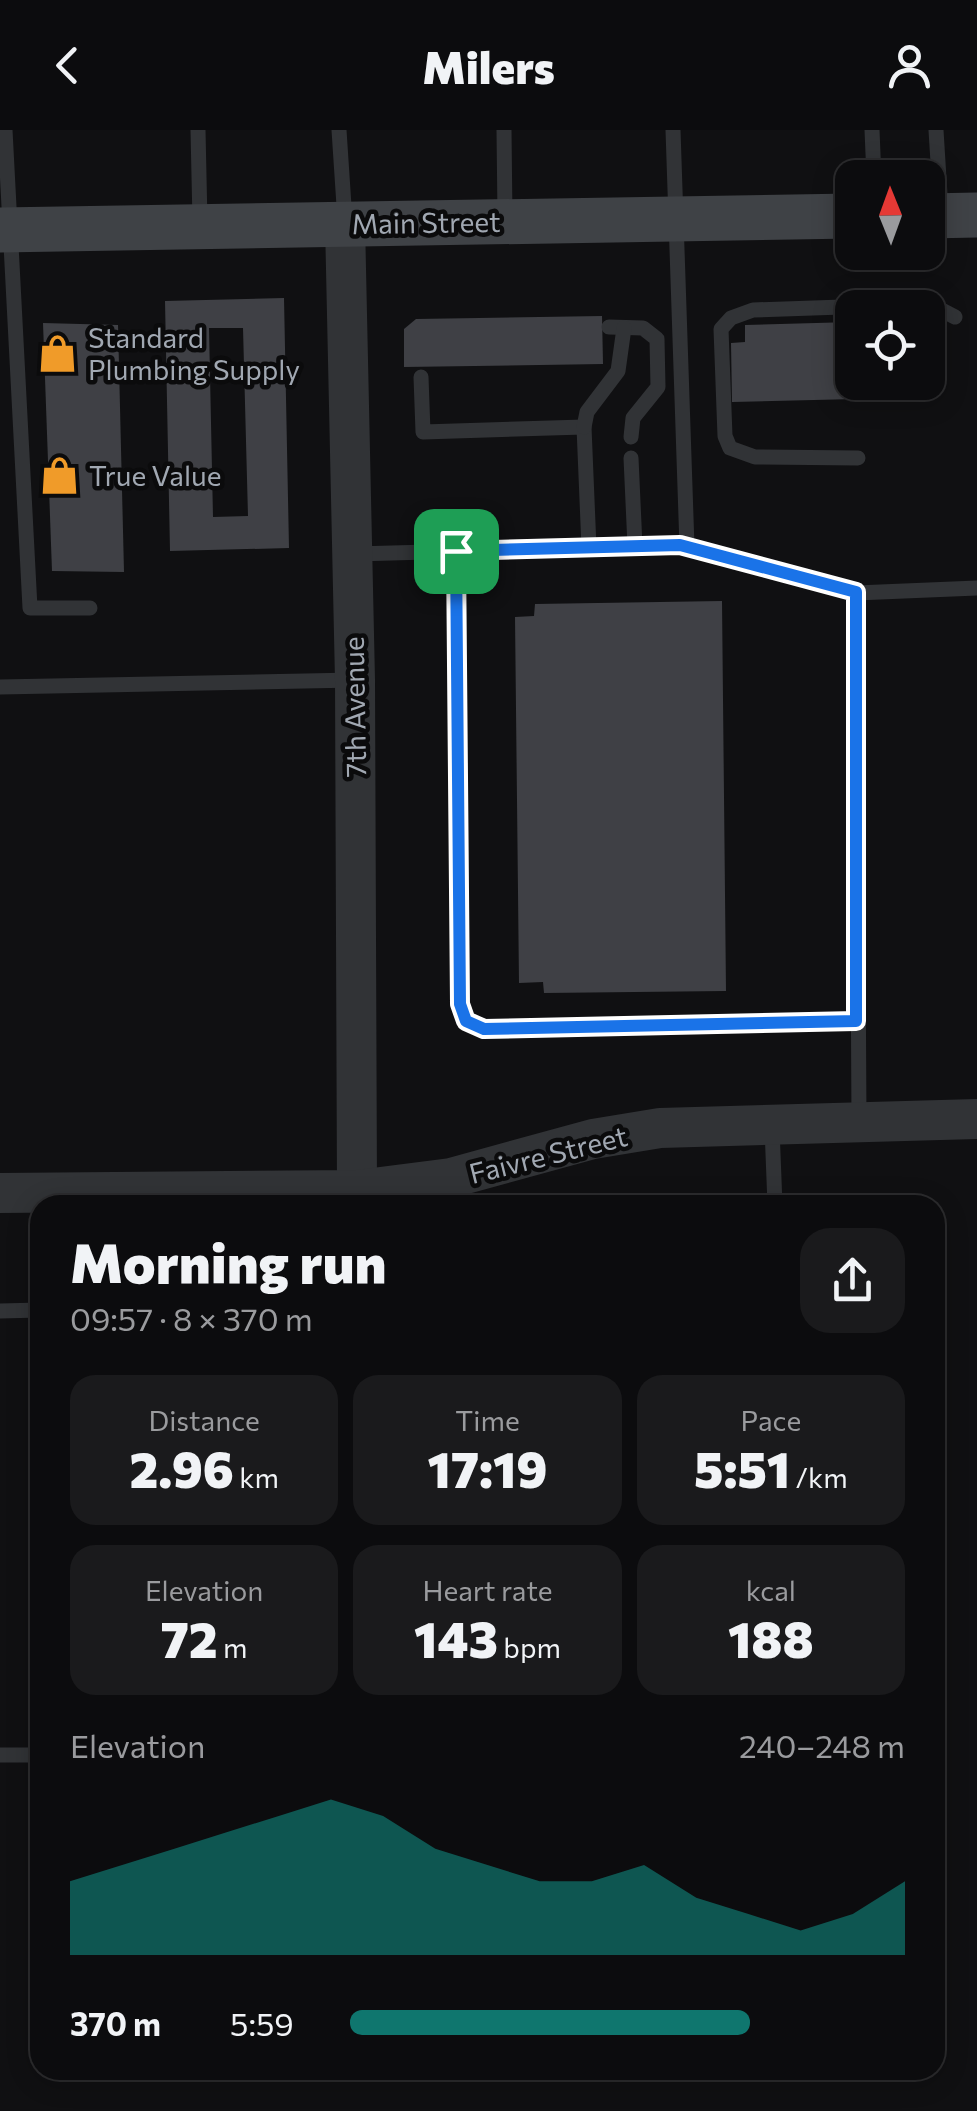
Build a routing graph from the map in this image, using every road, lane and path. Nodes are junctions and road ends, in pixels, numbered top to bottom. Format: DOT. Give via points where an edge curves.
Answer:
graph roads {
  1 [pos="5,130"];
  2 [pos="198,130"];
  3 [pos="339,130"];
  4 [pos="504,130"];
  5 [pos="673,130"];
  6 [pos="872,130"];
  7 [pos="936,130"];
  8 [pos="873,160"];
  9 [pos="948,215"];
  10 [pos="835,216"];
  11 [pos="677,219"];
  12 [pos="505,221"];
  13 [pos="345,223"];
  14 [pos="200,226"];
  15 [pos="4,230"];
  16 [pos="955,317"];
  17 [pos="421,376"];
  18 [pos="584,427"];
  19 [pos="631,437"];
  20 [pos="632,458"];
  21 [pos="858,458"];
  22 [pos="635,546"];
  23 [pos="688,547"];
  24 [pos="588,548"];
  25 [pos="456,551"];
  26 [pos="352,554"];
  27 [pos="977,588"];
  28 [pos="856,592"];
  29 [pos="90,608"];
  30 [pos="354,680"];
  31 [pos="0,687"];
  32 [pos="856,1021"];
  33 [pos="977,1119"];
  34 [pos="858,1120"];
  35 [pos="772,1124"];
  36 [pos="0,1192"];
  37 [pos="178,1195"];
  38 [pos="357,1195"];
  39 [pos="371,1195"];
  40 [pos="775,1195"];
  41 [pos="30,1310"];
  42 [pos="0,1311"];
  43 [pos="0,1755"];
  44 [pos="30,1755"];
  1 -- 15 [label="lane"];
  2 -- 14 [label="lane"];
  3 -- 13 [label="lane"];
  4 -- 12 [label="lane"];
  5 -- 11 [label="lane"];
  6 -- 8 [label="lane"];
  7 -- 9 [label="lane"];
  10 -- 11 [label="main road, Main Street"];
  11 -- 12 [label="main road, Main Street"];
  11 -- 23 [label="lane"];
  12 -- 13 [label="main road, Main Street"];
  13 -- 14 [label="main road, Main Street"];
  13 -- 26 [label="street, 7th Avenue"];
  14 -- 15 [label="main road, Main Street"];
  15 -- 29 [label="lane" via="30,608"];
  16 -- 21 [label="lane" via="930,304 753,310 721,329 730,448 756,457"];
  17 -- 18 [label="lane" via="423,432"];
  18 -- 19 [label="lane" via="586,412 618,370 616,328 643,328 657,339 658,387 634,418"];
  18 -- 24 [label="lane"];
  20 -- 22 [label="lane"];
  22 -- 23 [label="lane"];
  22 -- 24 [label="lane"];
  23 -- 28 [label="lane"];
  24 -- 25 [label="lane"];
  25 -- 26 [label="lane"];
  25 -- 32 [label="lane" via="460,1004 466,1021 484,1029"];
  26 -- 30 [label="street, 7th Avenue"];
  27 -- 28 [label="lane"];
  28 -- 32 [label="lane"];
  30 -- 31 [label="lane"];
  30 -- 38 [label="street, 7th Avenue"];
  32 -- 34 [label="lane"];
  33 -- 34 [label="street, Faivre Street"];
  34 -- 35 [label="street, Faivre Street"];
  35 -- 39 [label="street, Faivre Street" via="626,1133"];
  35 -- 40 [label="lane"];
  36 -- 37 [label="street, Faivre Street"];
  41 -- 42 [label="lane"];
  43 -- 44 [label="lane"];
}
